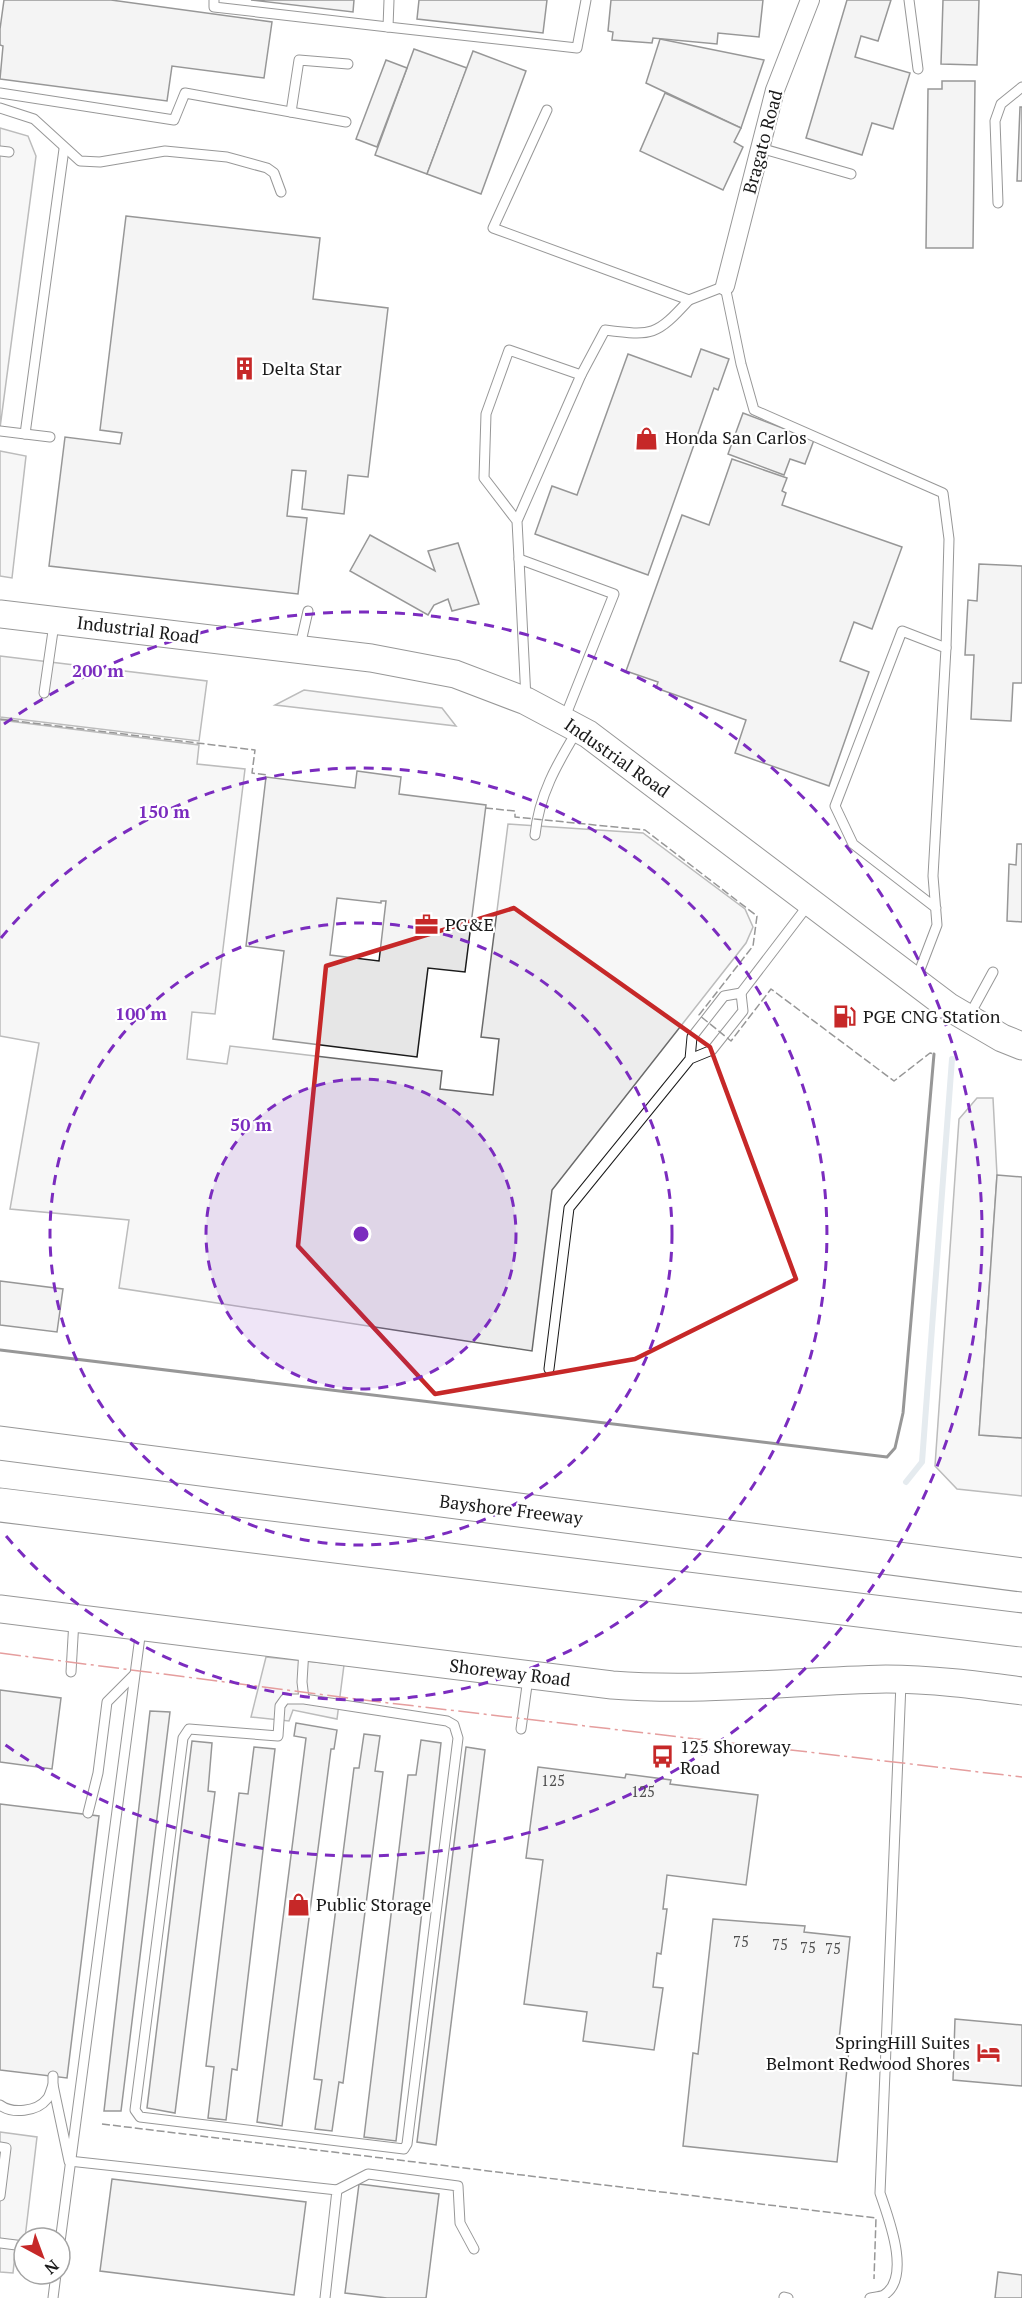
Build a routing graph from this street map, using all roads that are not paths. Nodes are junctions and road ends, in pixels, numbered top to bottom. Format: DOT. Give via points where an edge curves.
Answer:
graph roads {
  1 [pos="214,0"];
  2 [pos="389,0"];
  3 [pos="586,0"];
  4 [pos="810,0"];
  5 [pos="909,0"];
  6 [pos="388,27"];
  7 [pos="348,64"];
  8 [pos="918,69"];
  9 [pos="1022,87"];
  10 [pos="0,93"];
  11 [pos="0,108"];
  12 [pos="547,110"];
  13 [pos="291,111"];
  14 [pos="346,122"];
  15 [pos="760,148"];
  16 [pos="64,149"];
  17 [pos="851,174"];
  18 [pos="281,192"];
  19 [pos="998,203"];
  20 [pos="725,286"];
  21 [pos="689,300"];
  22 [pos="581,375"];
  23 [pos="0,432"];
  24 [pos="25,434"];
  25 [pos="50,437"];
  26 [pos="517,521"];
  27 [pos="519,559"];
  28 [pos="308,611"];
  29 [pos="0,614"];
  30 [pos="54,621"];
  31 [pos="946,648"];
  32 [pos="299,649"];
  33 [pos="45,693"];
  34 [pos="526,702"];
  35 [pos="571,724"];
  36 [pos="535,835"];
  37 [pos="811,902"];
  38 [pos="936,908"];
  39 [pos="993,972"];
  40 [pos="915,982"];
  41 [pos="741,993"];
  42 [pos="968,1018"];
  43 [pos="1022,1046"];
  44 [pos="690,1059"];
  45 [pos="549,1369"];
  46 [pos="0,1443"];
  47 [pos="0,1505"];
  48 [pos="0,1527"];
  49 [pos="287,1540"];
  50 [pos="1015,1573"];
  51 [pos="0,1609"];
  52 [pos="74,1618"];
  53 [pos="141,1626"];
  54 [pos="1022,1630"];
  55 [pos="304,1647"];
  56 [pos="71,1672"];
  57 [pos="135,1675"];
  58 [pos="528,1675"];
  59 [pos="901,1680"];
  60 [pos="1022,1691"];
  61 [pos="304,1699"];
  62 [pos="521,1729"];
  63 [pos="88,1813"];
  64 [pos="0,2105"];
  65 [pos="0,2147"];
  66 [pos="69,2161"];
  67 [pos="337,2190"];
  68 [pos="0,2196"];
  69 [pos="62,2226"];
  70 [pos="474,2249"];
  71 [pos="325,2298"];
  72 [pos="870,2298"];
  1 -- 6 [label="lane" via="214,7"];
  2 -- 6 [label="lane"];
  3 -- 6 [label="lane" via="577,48"];
  4 -- 15 [label="street, Bragato Road" via="775,90"];
  5 -- 8 [label="lane"];
  7 -- 13 [label="lane" via="300,60"];
  9 -- 19 [label="lane" via="1001,104 995,121"];
  10 -- 13 [label="lane" via="174,120 185,93"];
  11 -- 16 [label="lane" via="34,119"];
  12 -- 21 [label="lane" via="493,228"];
  13 -- 14 [label="lane"];
  15 -- 17 [label="lane"];
  15 -- 20 [label="street, Bragato Road"];
  16 -- 18 [label="lane" via="80,161 100,162 165,151 227,157 267,168 274,174"];
  16 -- 24 [label="lane"];
  20 -- 21 [label="lane"];
  20 -- 31 [label="lane" via="754,410 943,493 949,539"];
  21 -- 22 [label="lane" via="664,327 644,335 605,330"];
  22 -- 26 [label="lane"];
  22 -- 26 [label="lane" via="509,350 486,414 484,478"];
  23 -- 24 [label="lane"];
  24 -- 25 [label="lane"];
  26 -- 27 [label="lane"];
  27 -- 34 [label="lane"];
  27 -- 35 [label="lane" via="614,594"];
  28 -- 32 [label="lane"];
  29 -- 30 [label="main road, Industrial Road"];
  30 -- 32 [label="main road, Industrial Road"];
  30 -- 33 [label="lane"];
  31 -- 38 [label="lane" via="933,876"];
  31 -- 38 [label="lane" via="903,631 835,806 853,844"];
  32 -- 34 [label="main road, Industrial Road" via="454,674"];
  34 -- 35 [label="main road, Industrial Road"];
  35 -- 36 [label="lane" via="549,779"];
  35 -- 37 [label="main road, Industrial Road"];
  37 -- 40 [label="main road, Industrial Road"];
  37 -- 41 [label="lane"];
  38 -- 40 [label="lane" via="938,925"];
  39 -- 42 [label="lane"];
  40 -- 42 [label="main road, Industrial Road"];
  41 -- 44 [label="lane" via="724,996 692,1037"];
  41 -- 44 [label="lane" via="743,1011 712,1050"];
  42 -- 43 [label="main road, Industrial Road"];
  44 -- 45 [label="lane" via="569,1208"];
  46 -- 50 [label="highway, Bayshore Freeway"];
  47 -- 49 [label="highway"];
  48 -- 49 [label="highway"];
  49 -- 54 [label="highway"];
  51 -- 52 [label="main road, Shoreway Road"];
  52 -- 53 [label="main road, Shoreway Road"];
  52 -- 56 [label="lane"];
  53 -- 55 [label="main road, Shoreway Road"];
  53 -- 57 [label="lane"];
  55 -- 58 [label="main road, Shoreway Road"];
  55 -- 61 [label="lane"];
  57 -- 63 [label="lane" via="107,1702 98,1773"];
  57 -- 66 [label="lane"];
  58 -- 59 [label="main road, Shoreway Road" via="655,1689"];
  58 -- 62 [label="lane"];
  59 -- 60 [label="main road, Shoreway Road"];
  59 -- 72 [label="lane" via="880,2193 896,2241 896,2279 884,2295"];
  61 -- 61 [label="lane" via="447,1721 454,1725 458,1738 404,2149 140,2116 135,2110 183,1738 189,1729 278,1736 280,1706 285,1699"];
  64 -- 66 [label="lane" via="6,2110 22,2111 37,2106 47,2100 53,2081"];
  65 -- 68 [label="lane" via="6,2148"];
  66 -- 67 [label="lane"];
  66 -- 69 [label="lane"];
  67 -- 70 [label="lane" via="368,2174 458,2186 460,2223"];
  67 -- 71 [label="lane"];
}
